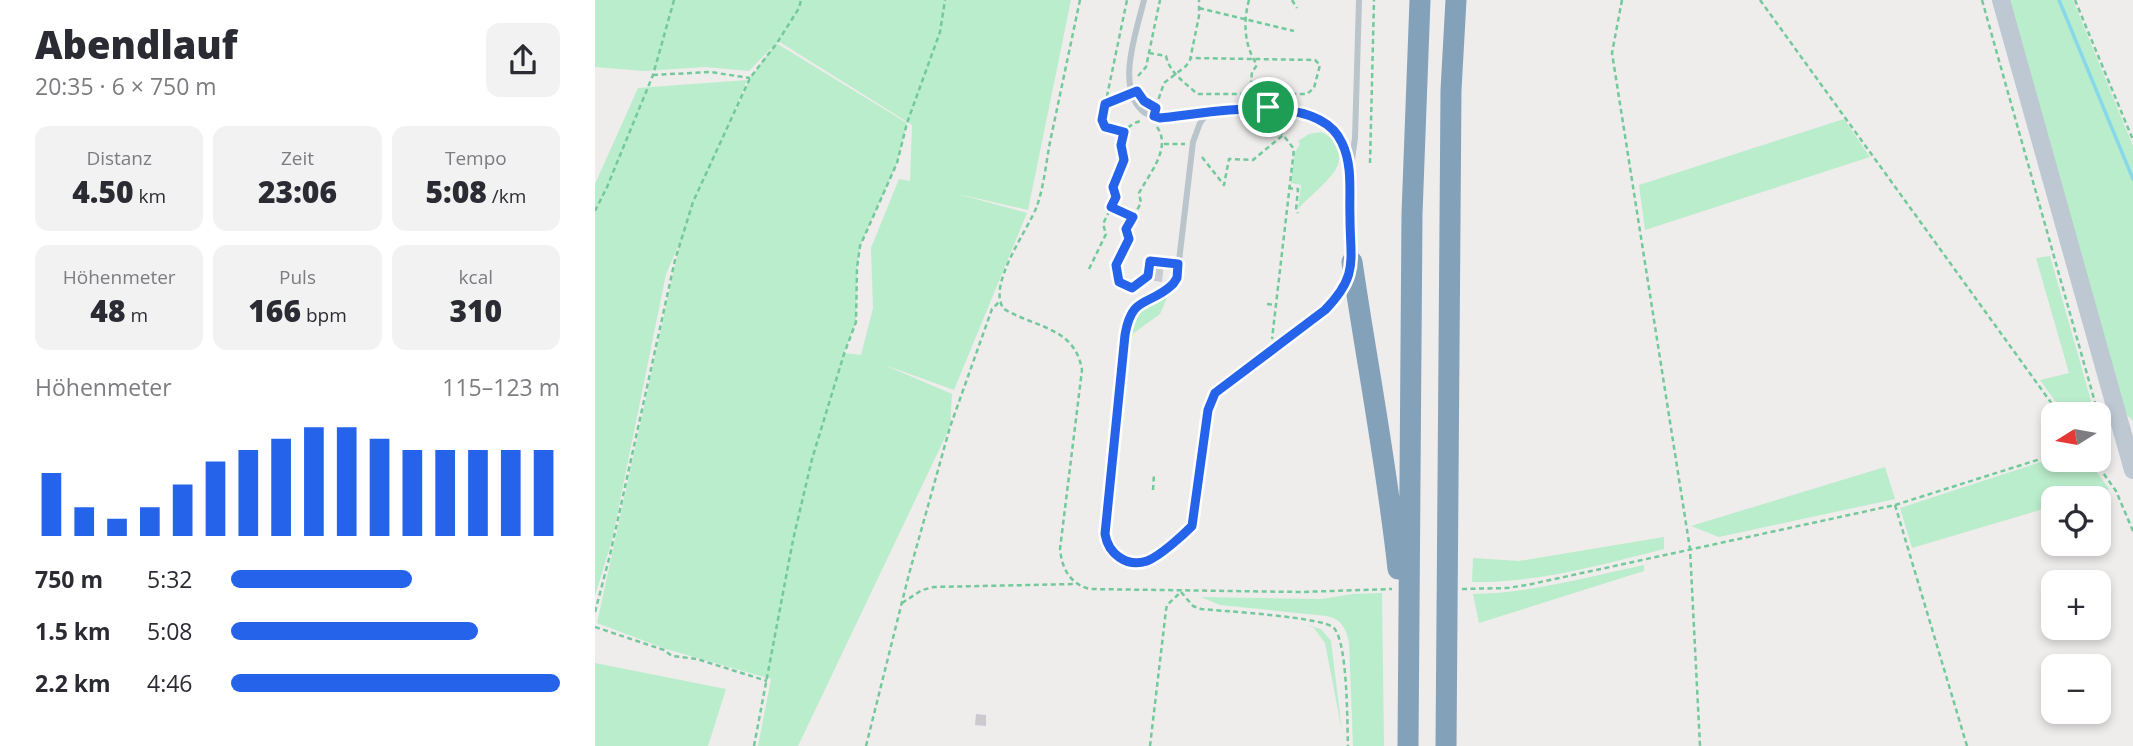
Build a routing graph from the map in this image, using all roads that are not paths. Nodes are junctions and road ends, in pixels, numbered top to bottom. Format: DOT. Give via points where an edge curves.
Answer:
graph roads {
  1 [pos="1144,0"];
  2 [pos="1359,0"];
  3 [pos="1420,0"];
  4 [pos="1455,0"];
  5 [pos="2001,0"];
  6 [pos="1207,114"];
  7 [pos="1350,170"];
  8 [pos="1352,262"];
  9 [pos="2127,430"];
  10 [pos="2133,470"];
  11 [pos="1409,672"];
  12 [pos="1408,746"];
  13 [pos="1446,746"];
  1 -- 6 [label="lane" via="1128,77 1131,93 1145,113 1160,118"];
  2 -- 7 [label="lane"];
  3 -- 11 [label="highway" via="1412,214"];
  4 -- 13 [label="highway"];
  5 -- 9 [label="main road"];
  6 -- 7 [label="lane" via="1268,107 1307,115 1336,133"];
  6 -- 8 [label="lane" via="1193,144 1177,278 1135,308 1127,324 1105,523 1106,541 1113,553 1131,562 1146,561 1192,526 1211,401 1220,388 1325,310 1341,294"];
  7 -- 8 [label="lane"];
  8 -- 11 [label="highway" via="1386,470"];
  9 -- 10 [label="main road"];
  11 -- 12 [label="highway"];
}
